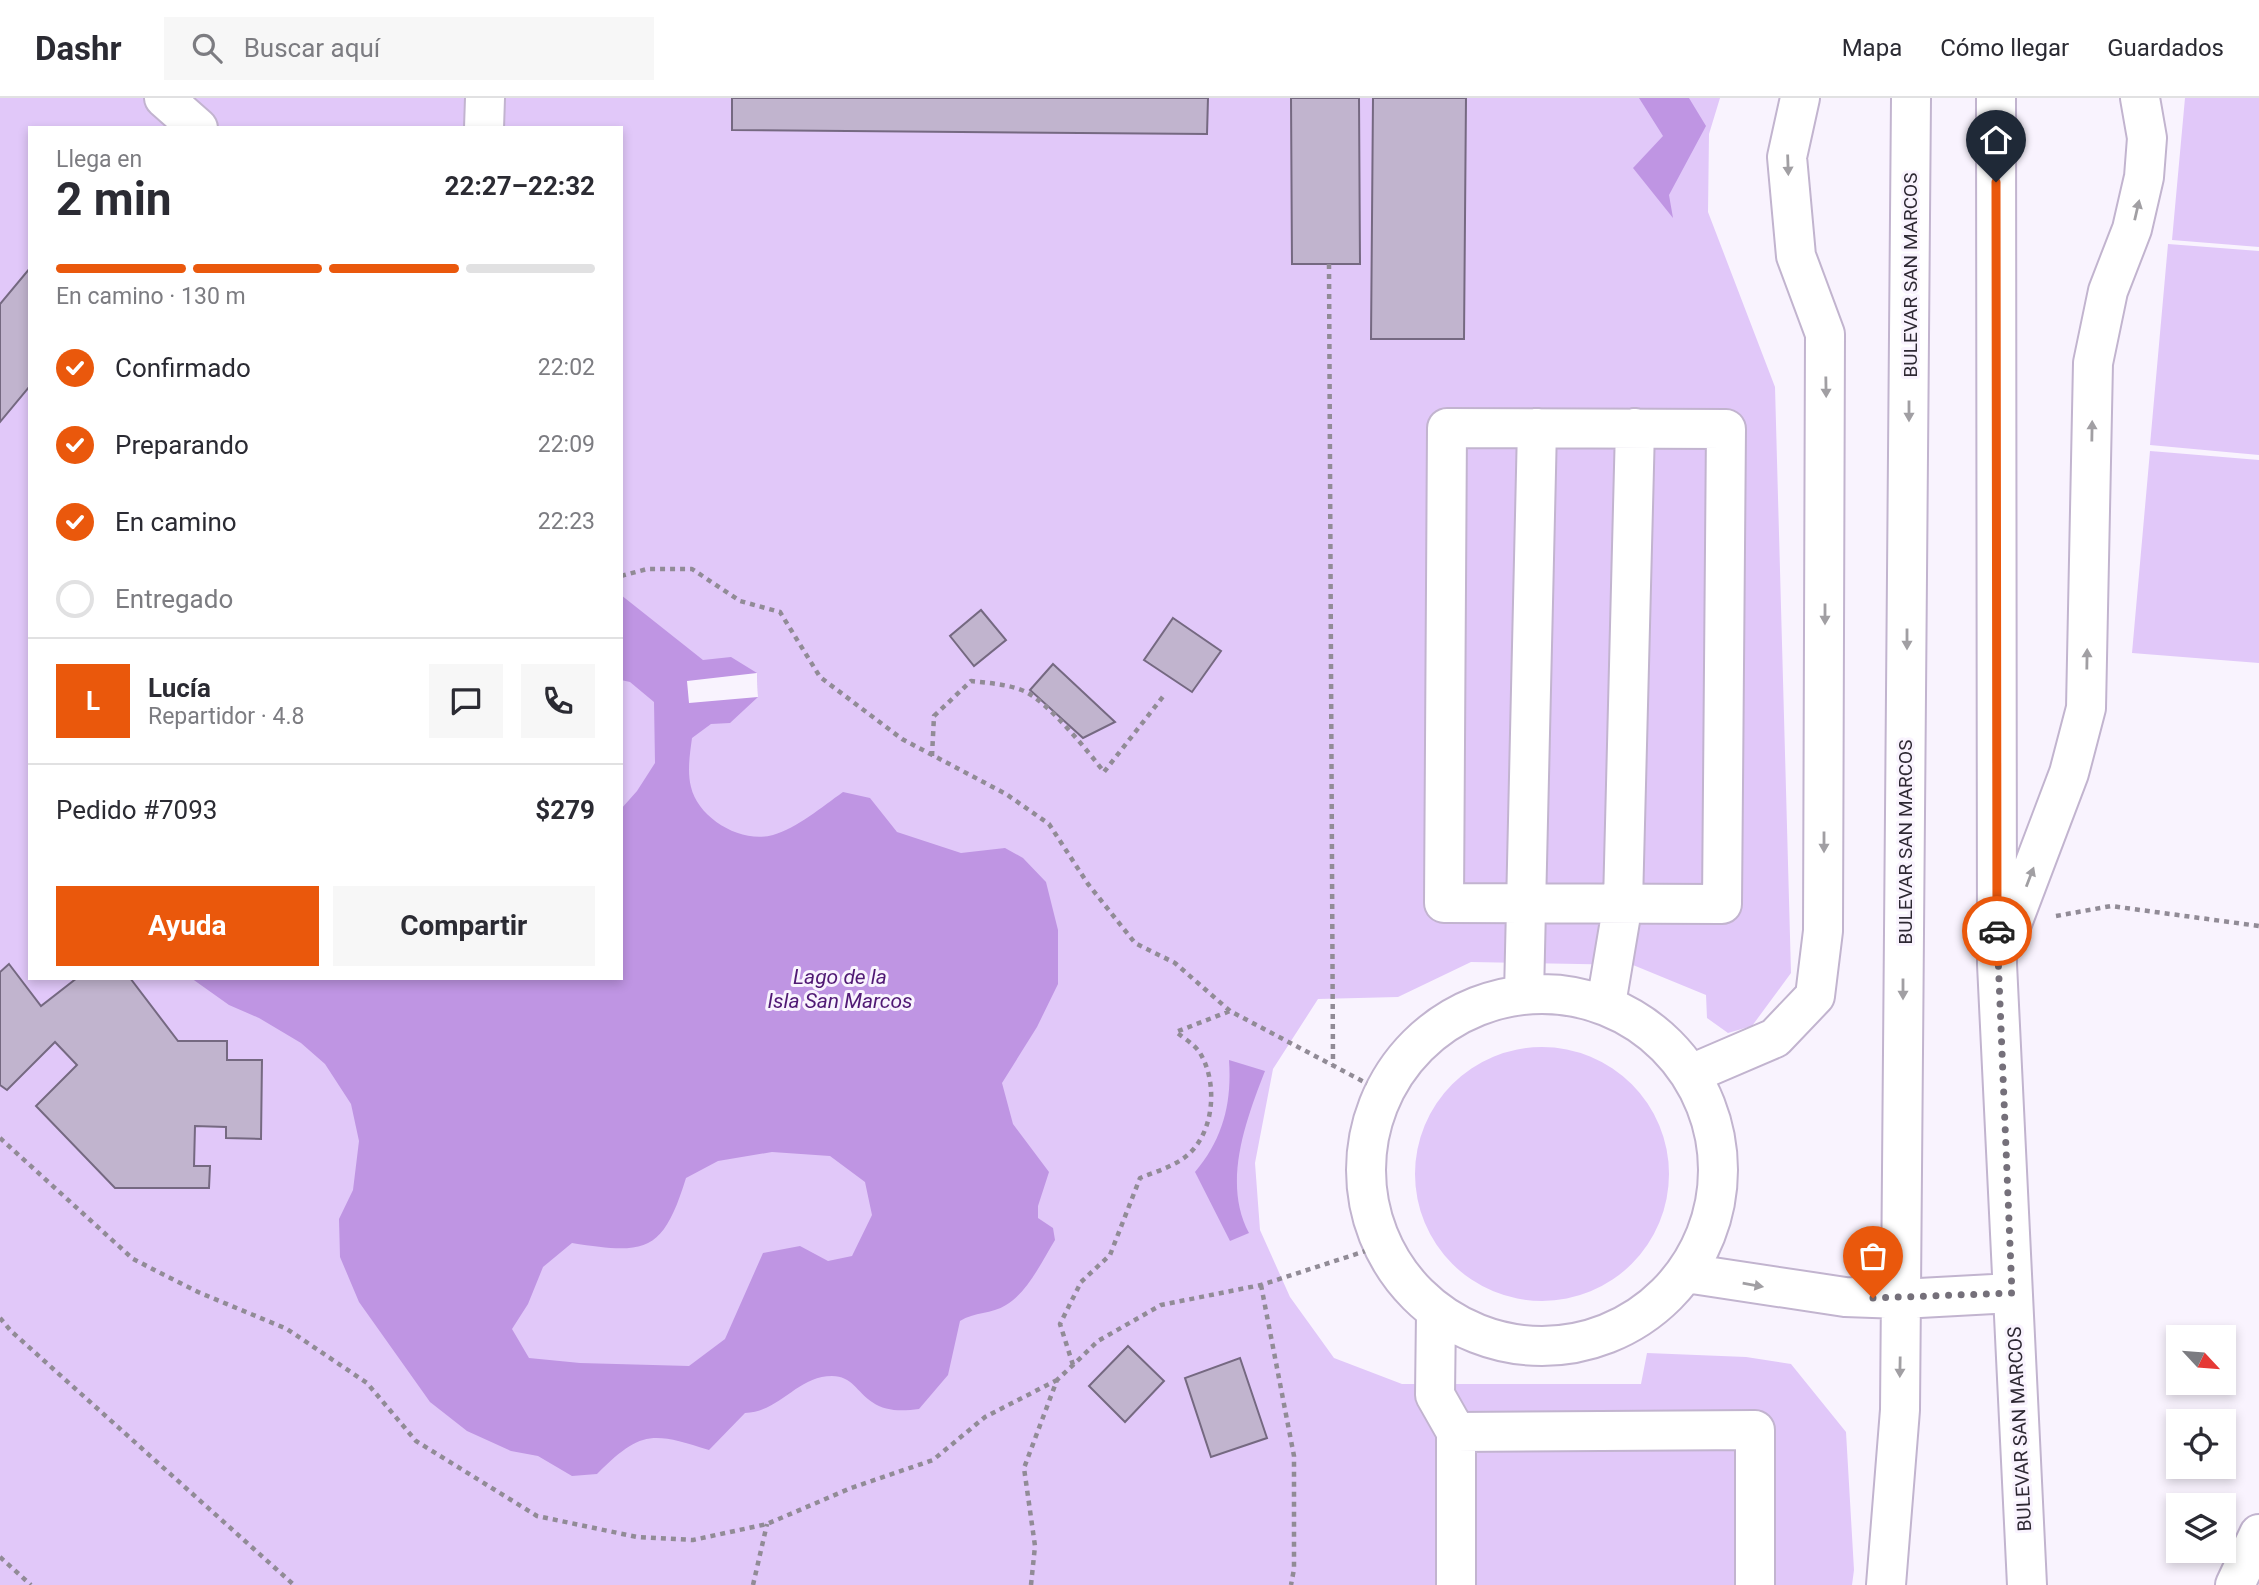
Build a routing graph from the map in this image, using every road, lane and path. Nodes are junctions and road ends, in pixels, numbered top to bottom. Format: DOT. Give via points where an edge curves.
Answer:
graph roads {
  1 [pos="164,98"];
  2 [pos="485,98"];
  3 [pos="1800,98"];
  4 [pos="1911,98"];
  5 [pos="1996,98"];
  6 [pos="2140,98"];
  7 [pos="196,126"];
  8 [pos="484,126"];
  9 [pos="1329,264"];
  10 [pos="1537,428"];
  11 [pos="1635,428"];
  12 [pos="623,575"];
  13 [pos="1165,694"];
  14 [pos="932,756"];
  15 [pos="1527,903"];
  16 [pos="1623,903"];
  17 [pos="2012,924"];
  18 [pos="2259,926"];
  19 [pos="1997,964"];
  20 [pos="1524,995"];
  21 [pos="1606,1004"];
  22 [pos="1230,1011"];
  23 [pos="1333,1065"];
  24 [pos="1691,1074"];
  25 [pos="1385,1093"];
  26 [pos="0,1138"];
  27 [pos="1384,1245"];
  28 [pos="1686,1273"];
  29 [pos="1261,1285"];
  30 [pos="2012,1293"];
  31 [pos="1901,1299"];
  32 [pos="1436,1313"];
  33 [pos="0,1318"];
  34 [pos="1073,1365"];
  35 [pos="1057,1380"];
  36 [pos="1456,1432"];
  37 [pos="767,1524"];
  38 [pos="2259,1534"];
  39 [pos="0,1557"];
  40 [pos="31,1585"];
  41 [pos="294,1585"];
  42 [pos="753,1585"];
  43 [pos="1031,1585"];
  44 [pos="1291,1585"];
  45 [pos="1456,1585"];
  46 [pos="1755,1585"];
  47 [pos="1886,1585"];
  48 [pos="2027,1585"];
  49 [pos="2235,1585"];
  1 -- 7 [label="street"];
  2 -- 8 [label="street"];
  3 -- 24 [label="street, one-way" via="1787,158 1796,256 1825,334 1823,931 1815,996 1775,1038"];
  4 -- 31 [label="street, BULEVAR SAN MARCOS, one-way"];
  5 -- 19 [label="street, BULEVAR SAN MARCOS"];
  17 -- 6 [label="street, one-way" via="2069,774 2086,708 2093,363 2108,291 2132,229 2144,177 2147,138"];
  9 -- 23 [label="path"];
  10 -- 11 [label="street"];
  10 -- 15 [label="street"];
  10 -- 15 [label="street" via="1447,428 1444,903"];
  11 -- 16 [label="street"];
  11 -- 16 [label="street" via="1726,429 1722,904"];
  12 -- 14 [label="path" via="647,569 692,569 740,601 780,612 820,677"];
  13 -- 14 [label="path" via="1104,772 1081,742 1027,692 1005,684 971,681 934,716"];
  14 -- 22 [label="path" via="1006,794 1049,824 1088,884 1135,943 1175,963"];
  15 -- 16 [label="street"];
  15 -- 20 [label="street"];
  16 -- 21 [label="street"];
  17 -- 18 [label="path" via="2111,906"];
  17 -- 19 [label="street"];
  19 -- 30 [label="street, BULEVAR SAN MARCOS"];
  20 -- 21 [label="street" via="1551,992"];
  20 -- 25 [label="street" via="1495,999 1444,1023 1403,1061"];
  21 -- 24 [label="street" via="1654,1032"];
  22 -- 23 [label="path"];
  22 -- 34 [label="path" via="1176,1032 1199,1051 1211,1076 1211,1109 1197,1146 1178,1163 1140,1178 1110,1255 1080,1282 1060,1324"];
  23 -- 25 [label="path"];
  24 -- 28 [label="street" via="1713,1122 1719,1174 1710,1226"];
  25 -- 27 [label="street" via="1376,1111 1365,1166 1372,1222"];
  26 -- 37 [label="path" via="134,1259 287,1329 367,1383 416,1441 537,1516 637,1537 694,1540"];
  27 -- 29 [label="path"];
  27 -- 32 [label="street" via="1397,1272"];
  28 -- 31 [label="street, one-way" via="1797,1292"];
  28 -- 32 [label="street" via="1647,1313 1597,1339 1541,1348 1486,1339"];
  29 -- 34 [label="path" via="1161,1304 1098,1341"];
  29 -- 44 [label="path" via="1294,1456"];
  30 -- 31 [label="street"];
  30 -- 48 [label="street, BULEVAR SAN MARCOS"];
  31 -- 47 [label="street, BULEVAR SAN MARCOS, one-way" via="1900,1410"];
  32 -- 36 [label="street" via="1436,1395"];
  33 -- 41 [label="path"];
  34 -- 35 [label="path"];
  35 -- 37 [label="path" via="985,1417 933,1460"];
  35 -- 43 [label="path" via="1024,1468 1035,1546"];
  36 -- 45 [label="street"];
  36 -- 46 [label="street" via="1755,1430"];
  37 -- 42 [label="path"];
  38 -- 49 [label="street"];
  39 -- 40 [label="path"];
}
